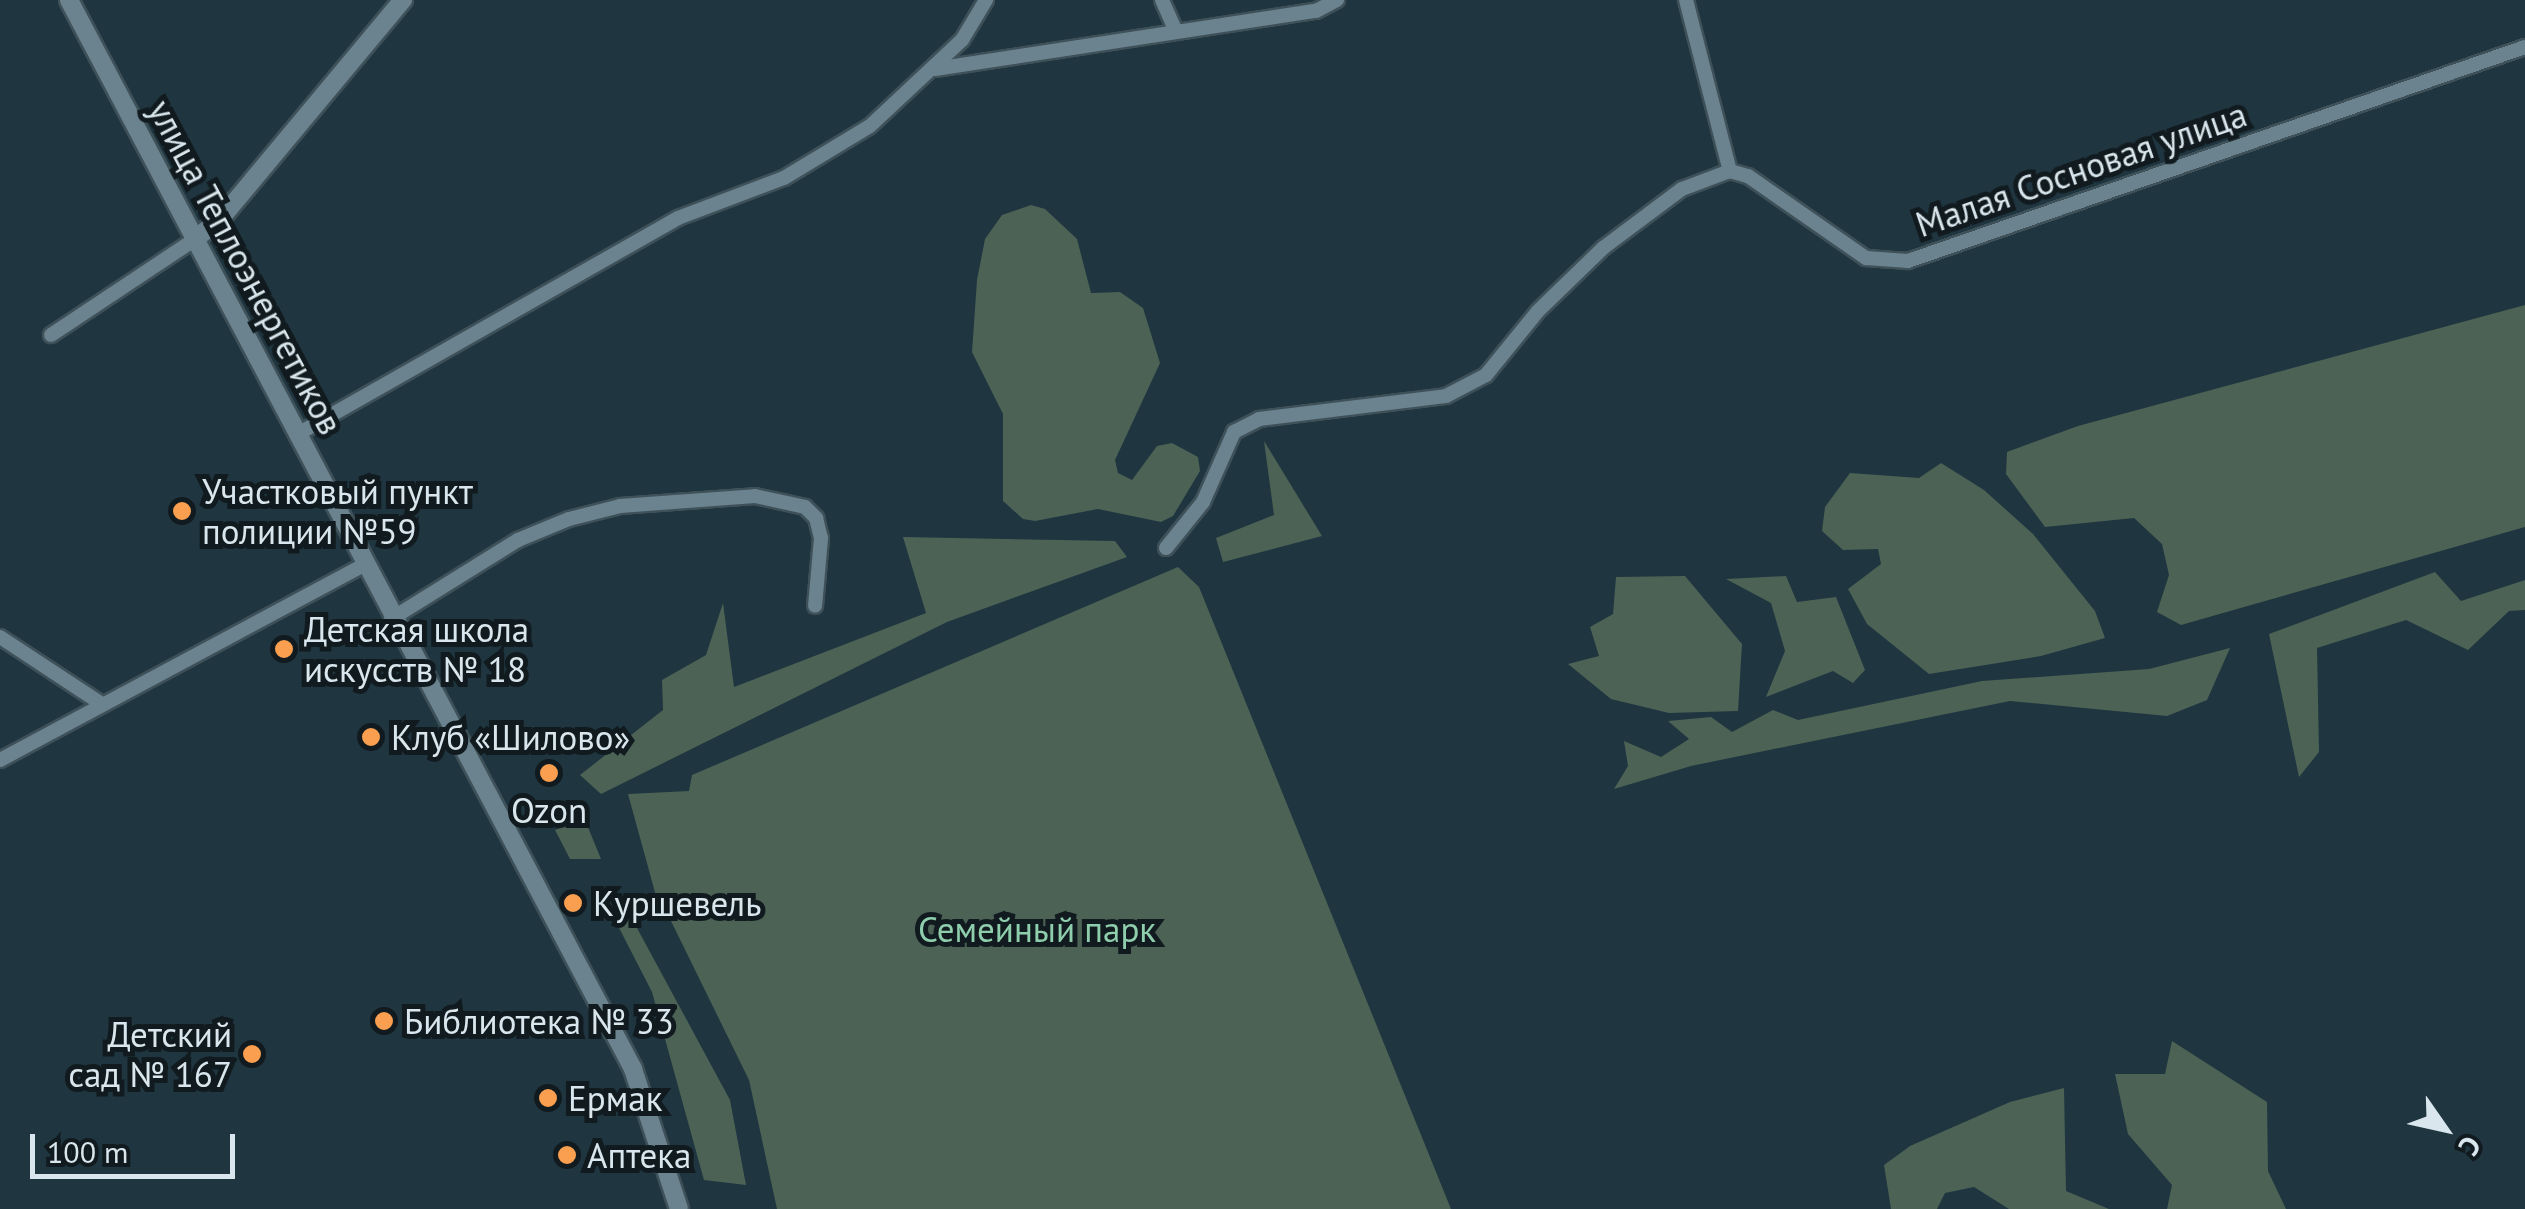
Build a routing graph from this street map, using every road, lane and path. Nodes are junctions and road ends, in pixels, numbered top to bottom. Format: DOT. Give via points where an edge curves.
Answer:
graph roads {
  1 [pos="69,0"];
  2 [pos="403,0"];
  3 [pos="986,0"];
  4 [pos="1162,0"];
  5 [pos="1337,0"];
  6 [pos="1686,0"];
  7 [pos="1176,31"];
  8 [pos="2525,47"];
  9 [pos="935,70"];
  10 [pos="1730,171"];
  11 [pos="194,240"];
  12 [pos="51,335"];
  13 [pos="298,434"];
  14 [pos="1166,548"];
  15 [pos="363,565"];
  16 [pos="815,606"];
  17 [pos="391,619"];
  18 [pos="0,637"];
  19 [pos="103,704"];
  20 [pos="0,760"];
  21 [pos="679,1209"];
  1 -- 11 [label="street, улица Теплоэнергетиков"];
  2 -- 11 [label="street" via="222,217"];
  3 -- 9 [label="street"];
  4 -- 7 [label="street"];
  5 -- 7 [label="street" via="1316,11"];
  6 -- 10 [label="street"];
  7 -- 9 [label="street"];
  8 -- 10 [label="street, Малая Сосновая улица" via="1908,261 1866,258 1814,228 1748,176"];
  9 -- 13 [label="street" via="870,126 784,178 678,218"];
  10 -- 14 [label="street" via="1682,189 1603,248 1486,374 1460,389 1392,407 1259,419 1234,432 1203,502"];
  11 -- 12 [label="street"];
  11 -- 13 [label="street, улица Теплоэнергетиков"];
  13 -- 15 [label="street, улица Теплоэнергетиков"];
  15 -- 17 [label="street, улица Теплоэнергетиков"];
  15 -- 19 [label="street"];
  16 -- 17 [label="street" via="822,538 816,518 804,507 755,496 636,504 569,519 518,540"];
  17 -- 21 [label="street, улица Теплоэнергетиков" via="633,1068"];
  18 -- 19 [label="street"];
  19 -- 20 [label="street"];
}
